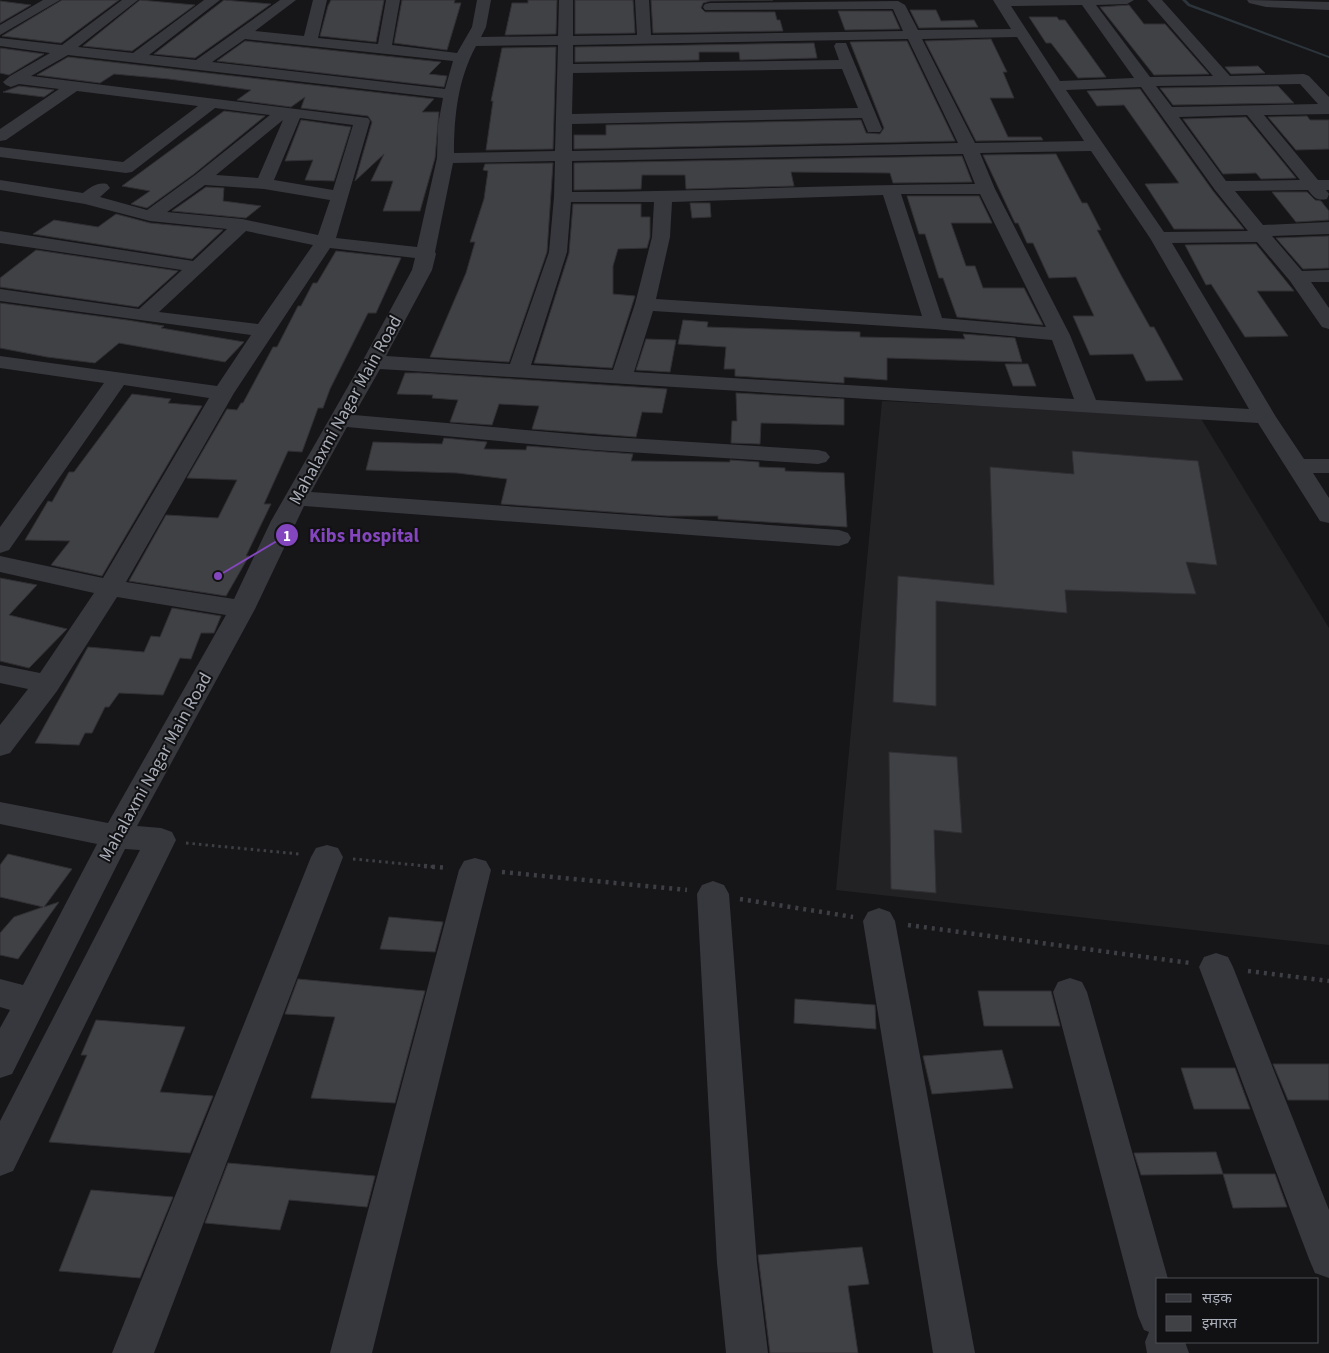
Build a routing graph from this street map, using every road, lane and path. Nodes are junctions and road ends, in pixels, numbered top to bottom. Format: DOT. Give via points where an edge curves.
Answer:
graph roads {
  1 [pos="53,0"];
  2 [pos="131,0"];
  3 [pos="213,0"];
  4 [pos="289,0"];
  5 [pos="320,0"];
  6 [pos="393,0"];
  7 [pos="484,0"];
  8 [pos="566,0"];
  9 [pos="642,0"];
  10 [pos="1127,0"];
  11 [pos="1154,0"];
  12 [pos="1254,0"];
  13 [pos="1000,1"];
  14 [pos="1086,1"];
  15 [pos="897,2"];
  16 [pos="709,3"];
  17 [pos="780,3"];
  18 [pos="1328,3"];
  19 [pos="0,31"];
  20 [pos="1021,33"];
  21 [pos="242,34"];
  22 [pos="912,34"];
  23 [pos="837,36"];
  24 [pos="717,37"];
  25 [pos="644,39"];
  26 [pos="310,40"];
  27 [pos="566,40"];
  28 [pos="0,42"];
  29 [pos="384,49"];
  30 [pos="65,50"];
  31 [pos="467,50"];
  32 [pos="136,58"];
  33 [pos="848,64"];
  34 [pos="1289,64"];
  35 [pos="199,65"];
  36 [pos="566,69"];
  37 [pos="1228,72"];
  38 [pos="15,79"];
  39 [pos="1304,80"];
  40 [pos="1145,82"];
  41 [pos="74,86"];
  42 [pos="374,86"];
  43 [pos="1055,86"];
  44 [pos="0,88"];
  45 [pos="451,94"];
  46 [pos="212,103"];
  47 [pos="1329,108"];
  48 [pos="1252,111"];
  49 [pos="289,112"];
  50 [pos="1167,112"];
  51 [pos="868,113"];
  52 [pos="563,119"];
  53 [pos="362,121"];
  54 [pos="0,136"];
  55 [pos="1096,146"];
  56 [pos="969,148"];
  57 [pos="882,150"];
  58 [pos="0,152"];
  59 [pos="564,156"];
  60 [pos="446,158"];
  61 [pos="53,159"];
  62 [pos="126,168"];
  63 [pos="201,179"];
  64 [pos="264,184"];
  65 [pos="1321,185"];
  66 [pos="5,186"];
  67 [pos="1221,186"];
  68 [pos="890,189"];
  69 [pos="986,189"];
  70 [pos="340,196"];
  71 [pos="563,197"];
  72 [pos="663,197"];
  73 [pos="86,200"];
  74 [pos="1329,204"];
  75 [pos="150,216"];
  76 [pos="242,225"];
  77 [pos="1329,228"];
  78 [pos="1259,233"];
  79 [pos="0,237"];
  80 [pos="1160,238"];
  81 [pos="325,242"];
  82 [pos="427,254"];
  83 [pos="196,267"];
  84 [pos="1329,276"];
  85 [pos="1297,277"];
  86 [pos="0,294"];
  87 [pos="645,304"];
  88 [pos="143,316"];
  89 [pos="1329,323"];
  90 [pos="934,324"];
  91 [pos="264,331"];
  92 [pos="1060,335"];
  93 [pos="0,362"];
  94 [pos="373,362"];
  95 [pos="519,370"];
  96 [pos="622,377"];
  97 [pos="118,378"];
  98 [pos="223,393"];
  99 [pos="1088,408"];
  100 [pos="1265,417"];
  101 [pos="340,420"];
  102 [pos="818,457"];
  103 [pos="1297,466"];
  104 [pos="1329,466"];
  105 [pos="296,498"];
  106 [pos="1329,516"];
  107 [pos="839,538"];
  108 [pos="0,545"];
  109 [pos="0,564"];
  110 [pos="110,588"];
  111 [pos="242,609"];
  112 [pos="0,674"];
  113 [pos="48,684"];
  114 [pos="0,746"];
  115 [pos="0,813"];
  116 [pos="116,836"];
  117 [pos="161,840"];
  118 [pos="327,857"];
  119 [pos="475,870"];
  120 [pos="713,894"];
  121 [pos="879,921"];
  122 [pos="1216,967"];
  123 [pos="1329,981"];
  124 [pos="1070,992"];
  125 [pos="0,993"];
  126 [pos="32,1002"];
  127 [pos="0,1063"];
  128 [pos="0,1159"];
  129 [pos="1329,1259"];
  130 [pos="1156,1309"];
  131 [pos="133,1353"];
  132 [pos="352,1353"];
  133 [pos="747,1353"];
  134 [pos="954,1353"];
  1 -- 19 [label="street"];
  2 -- 30 [label="street"];
  3 -- 32 [label="street"];
  4 -- 21 [label="street"];
  5 -- 26 [label="street"];
  6 -- 29 [label="street"];
  7 -- 31 [label="street, Mahalaxmi Nagar Main Road" via="479,27"];
  8 -- 27 [label="street"];
  9 -- 25 [label="street"];
  10 -- 14 [label="street"];
  11 -- 37 [label="street" via="1211,66"];
  12 -- 18 [label="street" via="1266,4"];
  13 -- 14 [label="street"];
  13 -- 20 [label="street"];
  14 -- 40 [label="street"];
  15 -- 17 [label="street"];
  15 -- 22 [label="street"];
  16 -- 17 [label="street"];
  16 -- 24 [label="street"];
  20 -- 22 [label="street"];
  20 -- 43 [label="street"];
  21 -- 26 [label="street"];
  21 -- 35 [label="street"];
  22 -- 23 [label="street"];
  22 -- 56 [label="street"];
  23 -- 24 [label="street"];
  23 -- 33 [label="street"];
  24 -- 25 [label="street"];
  25 -- 27 [label="street"];
  26 -- 29 [label="street"];
  27 -- 31 [label="street"];
  27 -- 36 [label="street"];
  28 -- 30 [label="street"];
  29 -- 31 [label="street"];
  30 -- 32 [label="street"];
  30 -- 38 [label="street"];
  31 -- 45 [label="street, Mahalaxmi Nagar Main Road"];
  32 -- 35 [label="street"];
  33 -- 36 [label="street"];
  33 -- 51 [label="street"];
  34 -- 39 [label="street"];
  35 -- 42 [label="street"];
  36 -- 52 [label="street"];
  37 -- 39 [label="street"];
  37 -- 40 [label="street"];
  38 -- 41 [label="street"];
  38 -- 44 [label="street"];
  39 -- 47 [label="street"];
  40 -- 43 [label="street"];
  40 -- 50 [label="street"];
  41 -- 46 [label="street"];
  41 -- 54 [label="street"];
  42 -- 45 [label="street"];
  42 -- 53 [label="street"];
  43 -- 55 [label="street"];
  45 -- 60 [label="street, Mahalaxmi Nagar Main Road" via="446,125"];
  46 -- 49 [label="street"];
  46 -- 62 [label="street"];
  47 -- 48 [label="street"];
  48 -- 50 [label="street"];
  48 -- 65 [label="street"];
  49 -- 53 [label="street"];
  49 -- 63 [label="street"];
  49 -- 64 [label="street"];
  50 -- 67 [label="street"];
  51 -- 52 [label="street"];
  51 -- 57 [label="street"];
  52 -- 59 [label="street"];
  53 -- 70 [label="street"];
  55 -- 56 [label="street"];
  55 -- 80 [label="street"];
  56 -- 57 [label="street"];
  56 -- 69 [label="street"];
  57 -- 59 [label="street"];
  58 -- 61 [label="street"];
  59 -- 60 [label="street"];
  59 -- 71 [label="street"];
  60 -- 82 [label="street, Mahalaxmi Nagar Main Road"];
  61 -- 62 [label="street"];
  61 -- 66 [label="street"];
  62 -- 73 [label="street"];
  63 -- 64 [label="street"];
  63 -- 75 [label="street"];
  64 -- 70 [label="street"];
  65 -- 67 [label="street"];
  65 -- 74 [label="street"];
  66 -- 73 [label="street"];
  67 -- 78 [label="street"];
  68 -- 69 [label="street"];
  68 -- 72 [label="street"];
  68 -- 90 [label="street"];
  69 -- 92 [label="street"];
  70 -- 81 [label="street"];
  71 -- 72 [label="street"];
  71 -- 95 [label="street" via="558,252"];
  72 -- 87 [label="street" via="660,237"];
  73 -- 75 [label="street"];
  75 -- 76 [label="street"];
  76 -- 81 [label="street"];
  76 -- 83 [label="street"];
  77 -- 78 [label="street"];
  78 -- 80 [label="street"];
  78 -- 85 [label="street"];
  79 -- 83 [label="street"];
  80 -- 100 [label="street"];
  81 -- 82 [label="street"];
  81 -- 91 [label="street"];
  82 -- 94 [label="street, Mahalaxmi Nagar Main Road" via="422,270"];
  83 -- 88 [label="street"];
  84 -- 85 [label="street"];
  85 -- 89 [label="street"];
  86 -- 88 [label="street"];
  87 -- 90 [label="street"];
  87 -- 96 [label="street"];
  88 -- 91 [label="street"];
  90 -- 92 [label="street"];
  91 -- 98 [label="street"];
  92 -- 99 [label="street"];
  93 -- 97 [label="street"];
  94 -- 95 [label="street"];
  94 -- 101 [label="street, Mahalaxmi Nagar Main Road"];
  95 -- 96 [label="street"];
  96 -- 99 [label="street"];
  97 -- 98 [label="street"];
  97 -- 108 [label="street"];
  98 -- 110 [label="street"];
  99 -- 100 [label="street"];
  100 -- 103 [label="street"];
  101 -- 102 [label="street" via="595,443"];
  101 -- 105 [label="street, Mahalaxmi Nagar Main Road"];
  103 -- 104 [label="street"];
  103 -- 106 [label="street"];
  105 -- 107 [label="street"];
  105 -- 111 [label="street, Mahalaxmi Nagar Main Road"];
  109 -- 110 [label="street"];
  110 -- 111 [label="street"];
  110 -- 113 [label="street"];
  111 -- 116 [label="street, Mahalaxmi Nagar Main Road"];
  112 -- 113 [label="street"];
  113 -- 114 [label="street"];
  115 -- 116 [label="street"];
  116 -- 117 [label="street"];
  116 -- 126 [label="street, Mahalaxmi Nagar Main Road"];
  117 -- 118 [label="path"];
  117 -- 128 [label="street"];
  118 -- 119 [label="path"];
  118 -- 131 [label="street"];
  119 -- 120 [label="path"];
  119 -- 132 [label="street"];
  120 -- 121 [label="path"];
  120 -- 133 [label="street" via="737,1263"];
  121 -- 122 [label="path"];
  121 -- 134 [label="street"];
  122 -- 123 [label="path"];
  122 -- 129 [label="street"];
  124 -- 130 [label="street"];
  125 -- 126 [label="street"];
  126 -- 127 [label="street, Mahalaxmi Nagar Main Road"];
}
